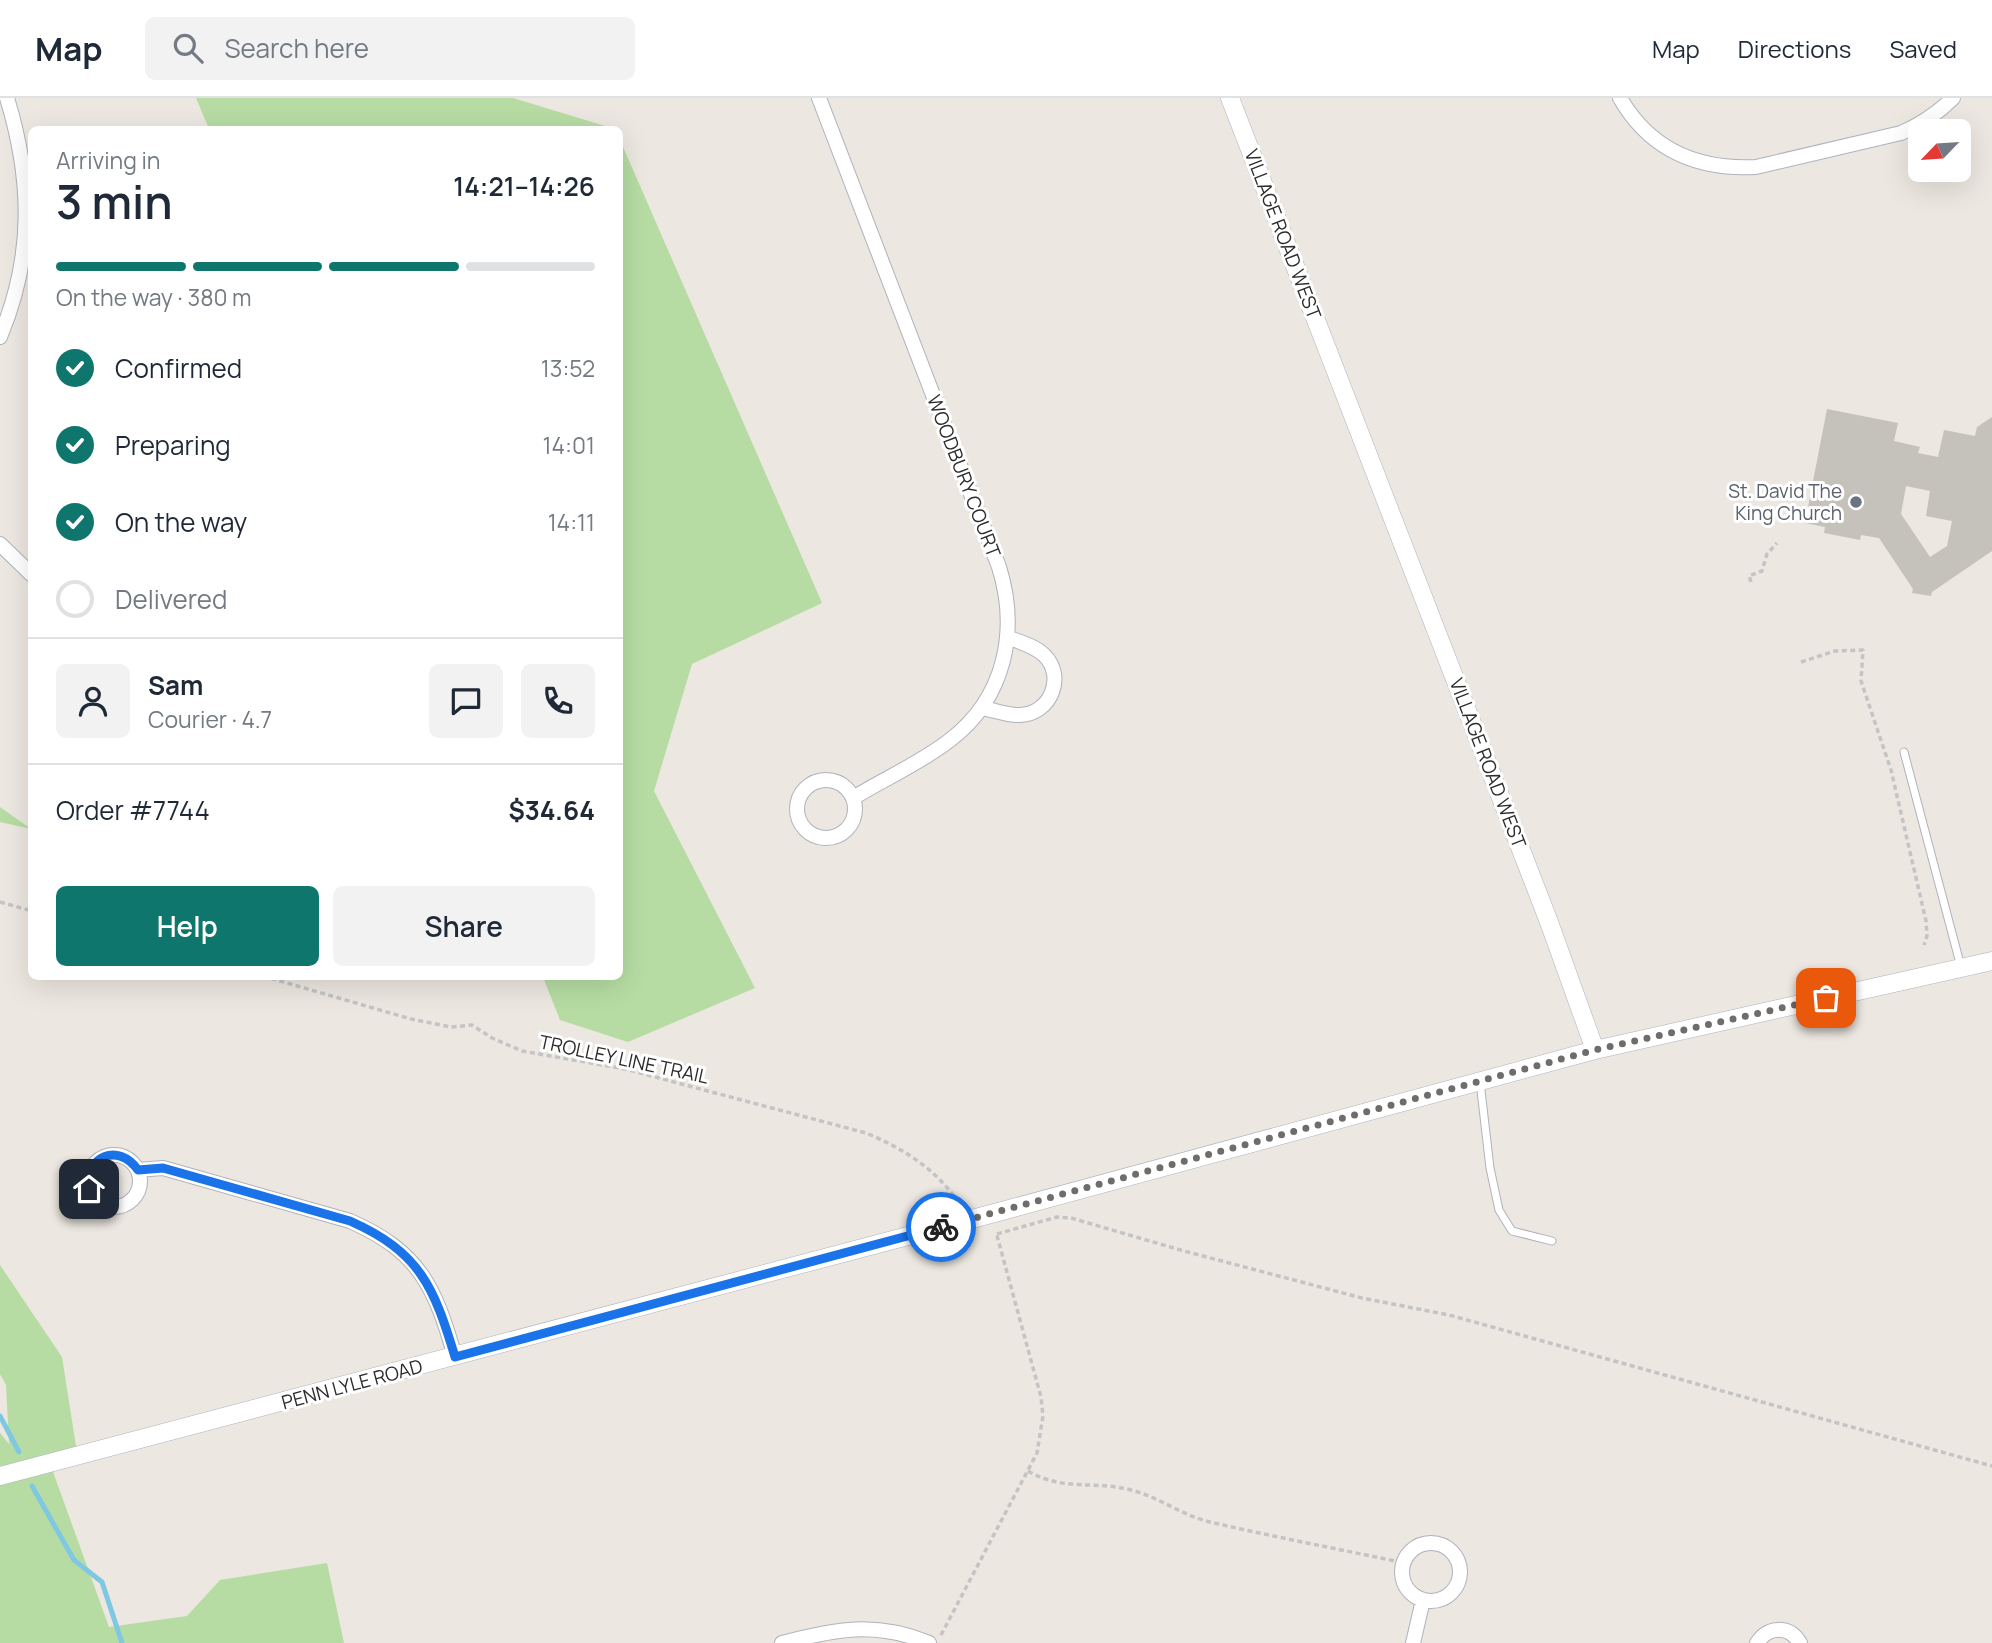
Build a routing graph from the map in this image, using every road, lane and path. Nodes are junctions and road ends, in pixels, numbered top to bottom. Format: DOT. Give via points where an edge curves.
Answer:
graph roads {
  1 [pos="7,98"];
  2 [pos="819,98"];
  3 [pos="1230,98"];
  4 [pos="1620,98"];
  5 [pos="1953,98"];
  6 [pos="0,337"];
  7 [pos="1777,543"];
  8 [pos="0,544"];
  9 [pos="28,571"];
  10 [pos="1751,582"];
  11 [pos="1009,638"];
  12 [pos="1801,662"];
  13 [pos="982,708"];
  14 [pos="1904,752"];
  15 [pos="853,798"];
  16 [pos="0,902"];
  17 [pos="28,910"];
  18 [pos="1924,945"];
  19 [pos="1992,961"];
  20 [pos="1962,968"];
  21 [pos="277,980"];
  22 [pos="1595,1050"];
  23 [pos="1480,1081"];
  24 [pos="138,1170"];
  25 [pos="960,1205"];
  26 [pos="1552,1241"];
  27 [pos="455,1357"];
  28 [pos="1992,1466"];
  29 [pos="1028,1471"];
  30 [pos="0,1476"];
  31 [pos="1404,1563"];
  32 [pos="1423,1600"];
  33 [pos="782,1643"];
  34 [pos="929,1643"];
  35 [pos="937,1643"];
  36 [pos="1413,1643"];
  37 [pos="1757,1643"];
  38 [pos="1800,1643"];
  1 -- 6 [label="street" via="20,145 27,207 18,285"];
  2 -- 11 [label="street, WOODBURY COURT" via="999,567 1009,612"];
  3 -- 22 [label="street, VILLAGE ROAD WEST" via="1530,870"];
  4 -- 5 [label="street" via="1632,117 1664,147 1687,159 1732,169 1901,133 1930,119"];
  7 -- 10 [label="path" via="1767,554 1762,571 1749,576"];
  8 -- 9 [label="street"];
  11 -- 13 [label="street, WOODBURY COURT" via="995,687"];
  11 -- 13 [label="street" via="1034,648 1051,663 1055,675 1050,698 1042,708 1018,716"];
  12 -- 18 [label="path" via="1835,651 1863,650 1861,681 1891,771 1918,883 1926,921"];
  13 -- 15 [label="street, WOODBURY COURT" via="949,742"];
  14 -- 20 [label="lane"];
  15 -- 15 [label="street" via="839,783 813,782 798,799 798,818 819,838 836,837 851,824"];
  16 -- 17 [label="path"];
  19 -- 20 [label="street"];
  20 -- 22 [label="street"];
  21 -- 25 [label="path, TROLLEY LINE TRAIL" via="411,1019 472,1026 522,1051 625,1069 866,1133 895,1145 946,1183"];
  22 -- 23 [label="street, PENN LYLE ROAD"];
  23 -- 26 [label="lane" via="1499,1210 1512,1231"];
  23 -- 27 [label="street, PENN LYLE ROAD"];
  24 -- 27 [label="street" via="163,1168 350,1221 376,1233 415,1266 430,1287"];
  27 -- 30 [label="street, PENN LYLE ROAD"];
  28 -- 29 [label="path" via="1449,1315 1362,1298 1057,1217 997,1234 1041,1397 1040,1436"];
  29 -- 31 [label="path" via="1071,1486 1118,1486 1208,1522"];
  29 -- 35 [label="path"];
  31 -- 32 [label="street" via="1406,1587"];
  31 -- 32 [label="street" via="1410,1551 1430,1542 1456,1555 1461,1574 1454,1591 1444,1598"];
  32 -- 36 [label="street"];
  33 -- 34 [label="street" via="867,1628 904,1633"];
  37 -- 38 [label="street" via="1764,1633 1780,1629"];
}
